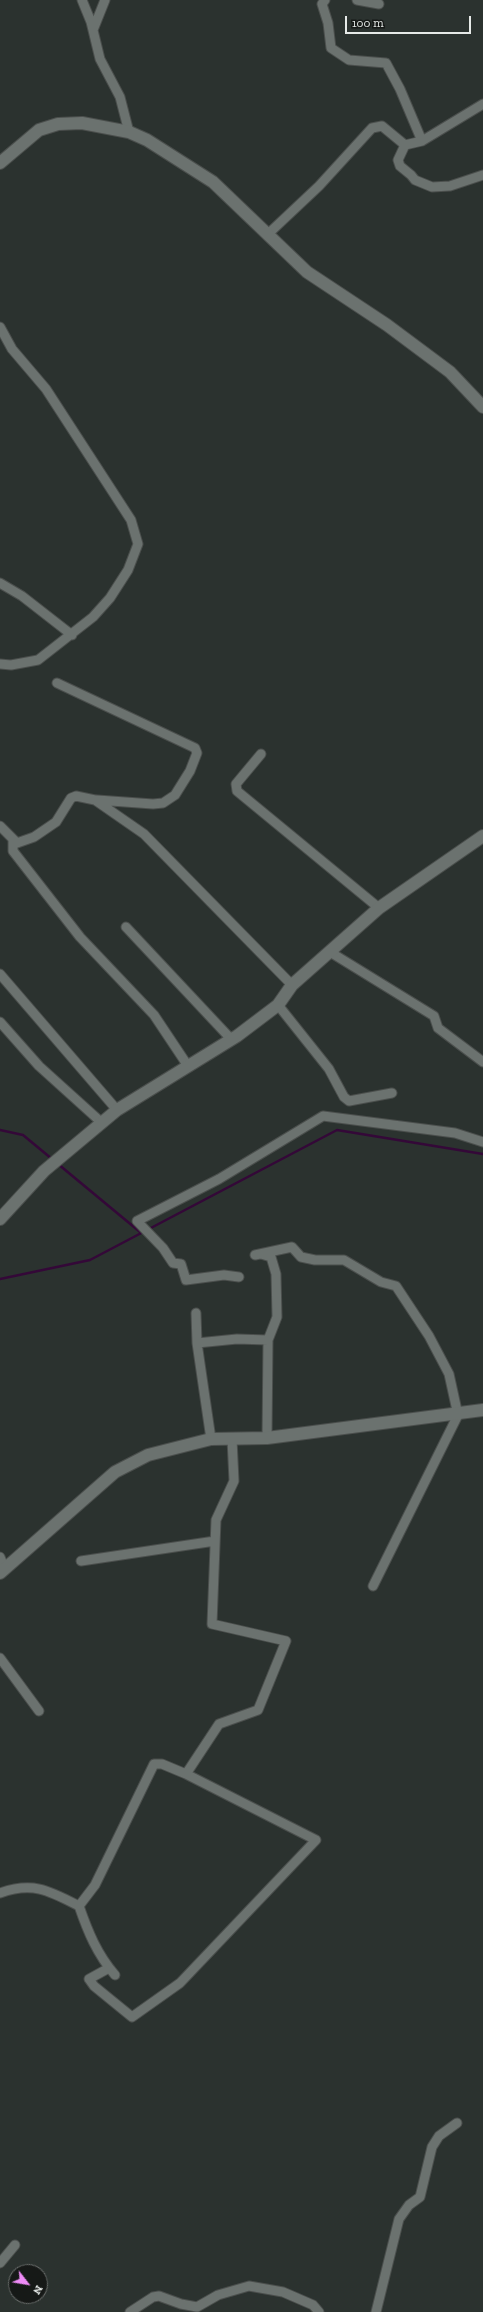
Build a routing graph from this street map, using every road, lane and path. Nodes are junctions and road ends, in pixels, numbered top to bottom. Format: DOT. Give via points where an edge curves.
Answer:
graph roads {
  1 [pos="82,0"];
  2 [pos="105,0"];
  3 [pos="325,0"];
  4 [pos="357,0"];
  5 [pos="379,4"];
  6 [pos="93,30"];
  7 [pos="483,104"];
  8 [pos="129,132"];
  9 [pos="422,141"];
  10 [pos="405,145"];
  11 [pos="1,159"];
  12 [pos="483,175"];
  13 [pos="268,234"];
  14 [pos="0,327"];
  15 [pos="483,407"];
  16 [pos="0,583"];
  17 [pos="72,635"];
  18 [pos="0,664"];
  19 [pos="57,683"];
  20 [pos="261,754"];
  21 [pos="95,800"];
  22 [pos="0,826"];
  23 [pos="483,836"];
  24 [pos="13,840"];
  25 [pos="379,908"];
  26 [pos="126,927"];
  27 [pos="330,952"];
  28 [pos="0,974"];
  29 [pos="292,984"];
  30 [pos="278,1006"];
  31 [pos="0,1022"];
  32 [pos="231,1039"];
  33 [pos="483,1062"];
  34 [pos="188,1066"];
  35 [pos="392,1093"];
  36 [pos="117,1110"];
  37 [pos="101,1122"];
  38 [pos="483,1142"];
  39 [pos="1,1217"];
  40 [pos="239,1277"];
  41 [pos="196,1313"];
  42 [pos="268,1340"];
  43 [pos="197,1343"];
  44 [pos="483,1410"];
  45 [pos="458,1415"];
  46 [pos="267,1438"];
  47 [pos="211,1439"];
  48 [pos="232,1439"];
  49 [pos="215,1541"];
  50 [pos="0,1557"];
  51 [pos="81,1561"];
  52 [pos="3,1571"];
  53 [pos="373,1586"];
  54 [pos="0,1658"];
  55 [pos="39,1711"];
  56 [pos="186,1774"];
  57 [pos="0,1893"];
  58 [pos="79,1906"];
  59 [pos="456,2123"];
  60 [pos="15,2245"];
  61 [pos="0,2263"];
  62 [pos="130,2312"];
  63 [pos="319,2312"];
  64 [pos="376,2312"];
  1 -- 6 [label="street"];
  2 -- 6 [label="street"];
  3 -- 9 [label="street" via="322,4 328,23 331,48 349,60 386,63"];
  4 -- 5 [label="street"];
  6 -- 8 [label="street" via="100,59 120,97"];
  7 -- 9 [label="street"];
  8 -- 11 [label="street" via="82,123 58,124 39,130"];
  8 -- 13 [label="street" via="147,140 213,182"];
  9 -- 10 [label="street"];
  10 -- 12 [label="street" via="398,160 400,166 414,180 432,187 450,186"];
  10 -- 13 [label="street" via="382,126 372,128 319,186"];
  13 -- 15 [label="street" via="307,272 450,372"];
  14 -- 17 [label="street" via="12,349 46,389 131,520 138,544 128,570 110,598"];
  16 -- 17 [label="street" via="22,596"];
  17 -- 18 [label="street" via="38,660 11,666"];
  19 -- 21 [label="street" via="194,748 197,754 175,795 163,803"];
  20 -- 25 [label="street" via="236,784 237,791"];
  21 -- 24 [label="street" via="76,796 71,798 56,822 34,837 17,843"];
  21 -- 29 [label="street" via="144,834"];
  22 -- 24 [label="street"];
  23 -- 25 [label="street"];
  24 -- 34 [label="street" via="13,851 80,937 154,1016"];
  25 -- 27 [label="street"];
  26 -- 32 [label="street"];
  27 -- 29 [label="street"];
  27 -- 33 [label="street" via="434,1016 438,1028"];
  28 -- 36 [label="street"];
  29 -- 30 [label="street"];
  30 -- 32 [label="street"];
  30 -- 35 [label="street" via="329,1069 344,1097 349,1101"];
  31 -- 37 [label="street" via="39,1066"];
  32 -- 34 [label="street"];
  34 -- 36 [label="street"];
  36 -- 37 [label="street"];
  37 -- 39 [label="street" via="44,1171"];
  38 -- 40 [label="street" via="455,1133 323,1116 218,1179 137,1221 173,1263 181,1264 186,1280 224,1275"];
  41 -- 43 [label="street"];
  42 -- 43 [label="street" via="237,1339"];
  42 -- 45 [label="street" via="277,1317 276,1274 271,1257 258,1254 292,1247 301,1257 315,1260 344,1260 381,1282 396,1286 429,1336 449,1374"];
  42 -- 46 [label="street"];
  43 -- 47 [label="street"];
  44 -- 45 [label="street"];
  45 -- 46 [label="street"];
  45 -- 53 [label="street"];
  46 -- 48 [label="street"];
  47 -- 48 [label="street"];
  47 -- 52 [label="street" via="148,1455 115,1472"];
  48 -- 49 [label="street" via="234,1481 216,1520"];
  49 -- 51 [label="street"];
  49 -- 56 [label="street" via="212,1624 286,1641 258,1710 219,1724"];
  50 -- 52 [label="street"];
  54 -- 55 [label="street"];
  56 -- 58 [label="street" via="162,1764 154,1764 95,1885"];
  56 -- 58 [label="street" via="316,1840 180,1983 132,2017 89,1979 112,1971 88,1934"];
  57 -- 58 [label="street" via="16,1888 49,1890"];
  59 -- 64 [label="street" via="446,2129 435,2142 420,2197 398,2218"];
  60 -- 61 [label="street"];
  62 -- 63 [label="street" via="153,2297 159,2296 197,2307 218,2295 249,2286 283,2292 313,2305"];
}
